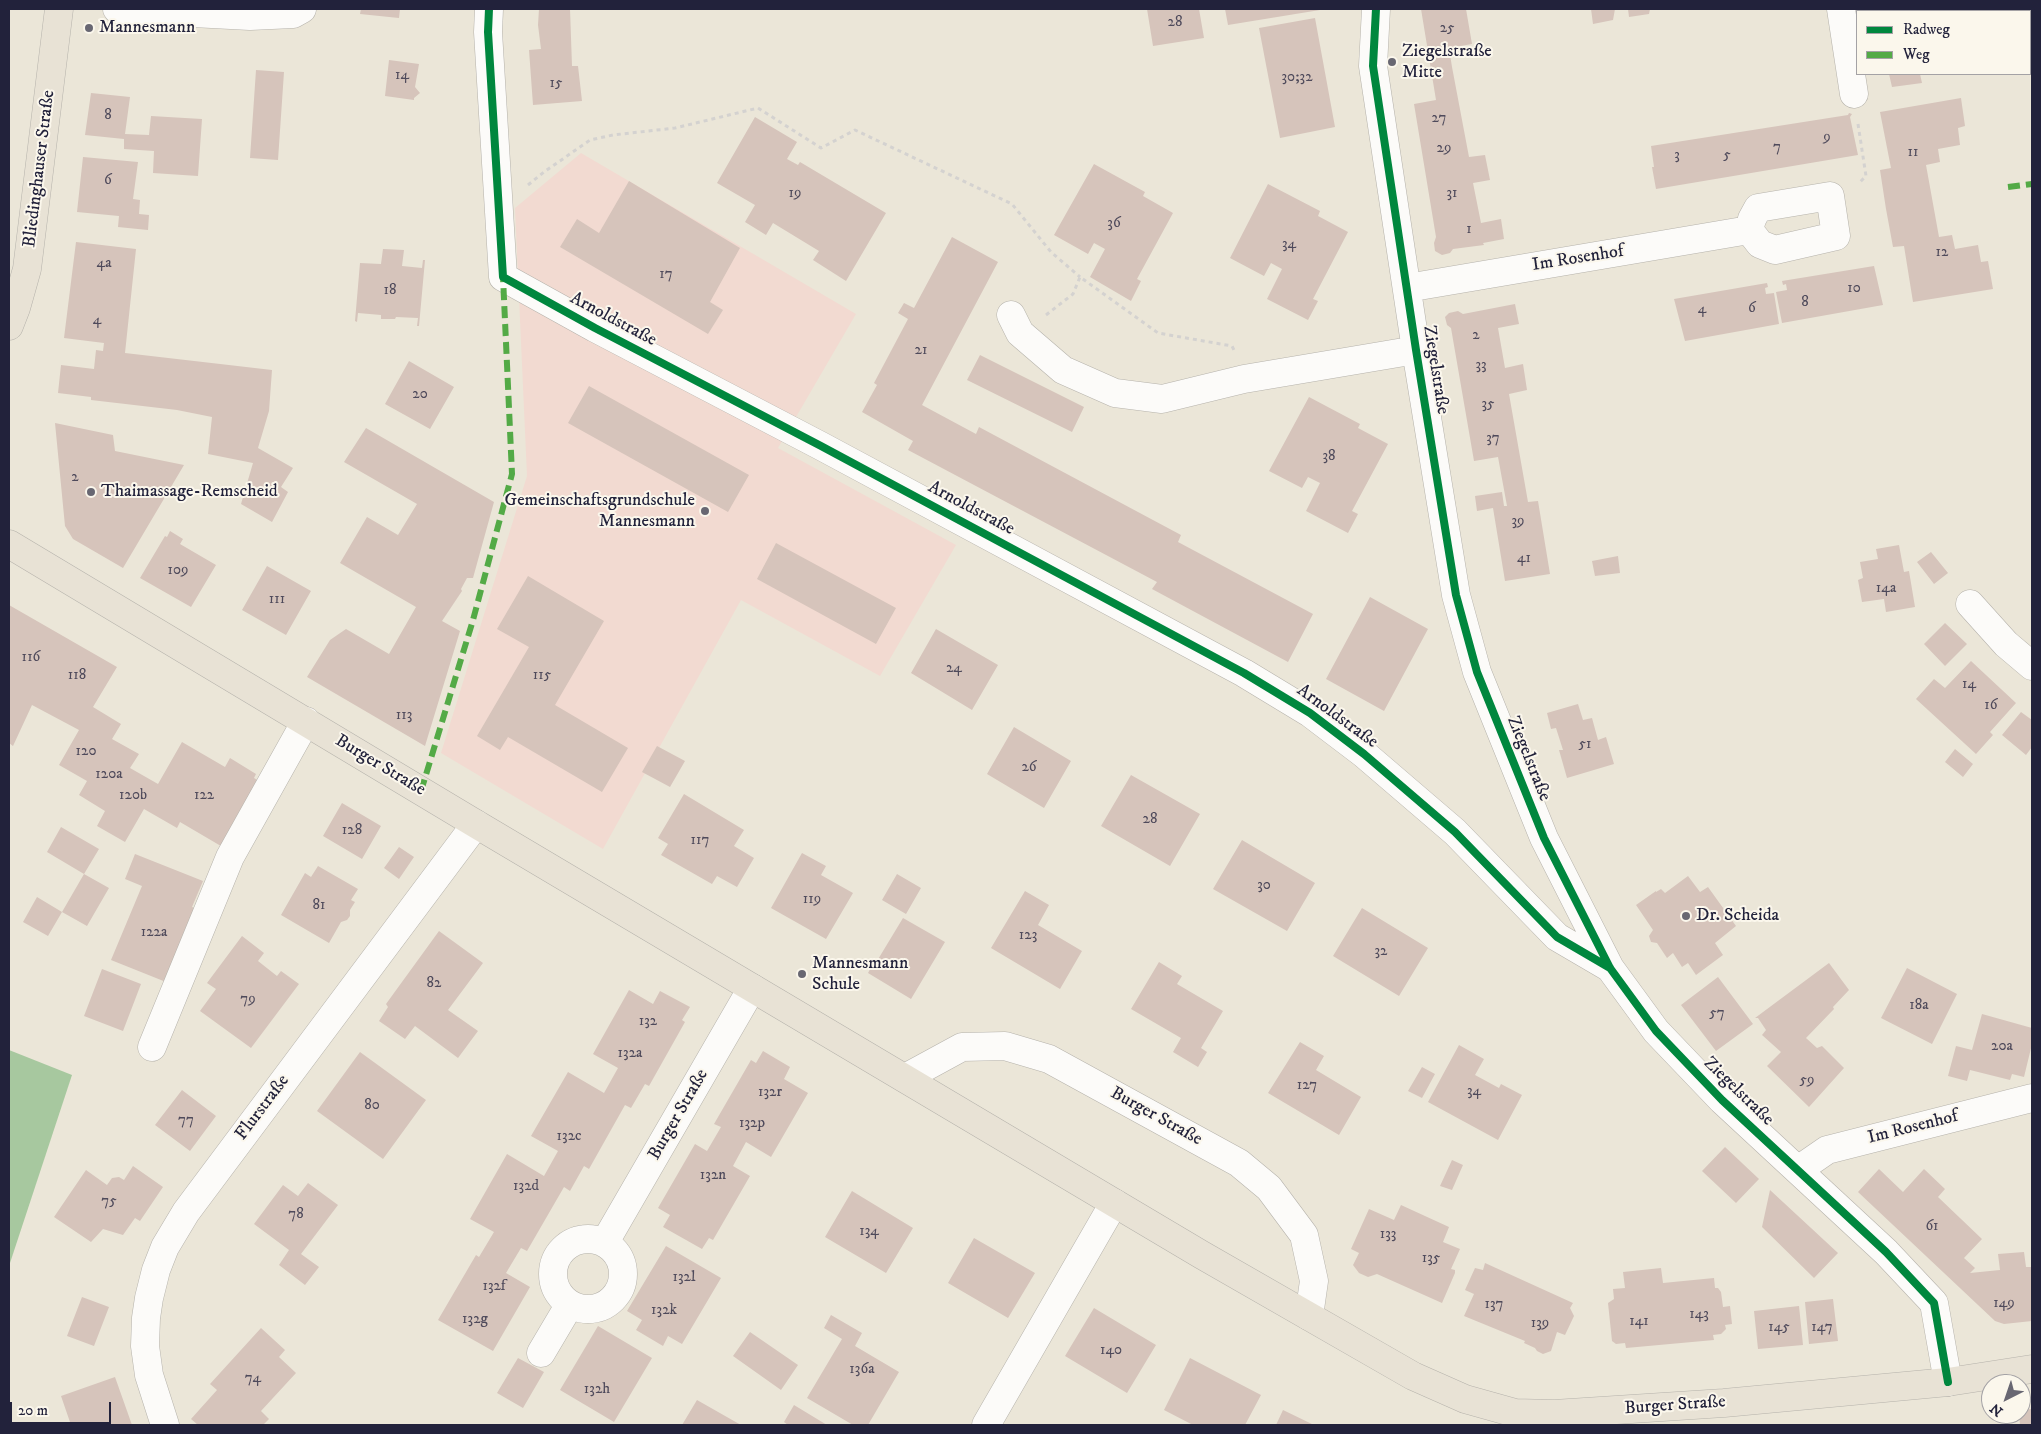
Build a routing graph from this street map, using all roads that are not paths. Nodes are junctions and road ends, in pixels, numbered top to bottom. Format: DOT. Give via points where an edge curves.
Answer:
graph roads {
  1 [pos="59,9"];
  2 [pos="117,9"];
  3 [pos="302,9"];
  4 [pos="489,9"];
  5 [pos="1376,9"];
  6 [pos="1841,9"];
  7 [pos="1856,106"];
  8 [pos="1749,230"];
  9 [pos="1407,288"];
  10 [pos="1016,324"];
  11 [pos="9,326"];
  12 [pos="1416,350"];
  13 [pos="9,544"];
  14 [pos="1970,604"];
  15 [pos="2032,666"];
  16 [pos="306,721"];
  17 [pos="476,824"];
  18 [pos="1610,968"];
  19 [pos="752,988"];
  20 [pos="152,1047"];
  21 [pos="905,1078"];
  22 [pos="2032,1098"];
  23 [pos="1798,1170"];
  24 [pos="1114,1203"];
  25 [pos="605,1242"];
  26 [pos="570,1304"];
  27 [pos="1309,1316"];
  28 [pos="541,1353"];
  29 [pos="2032,1370"];
  30 [pos="1948,1382"];
  31 [pos="165,1425"];
  32 [pos="986,1425"];
  1 -- 11 [label="main road, Bliedinghauser Straße" via="27,269"];
  2 -- 3 [label="street" via="250,16 294,14"];
  4 -- 18 [label="street, Arnoldstraße" via="503,277 1244,673 1310,713 1456,832 1557,937"];
  5 -- 9 [label="street, Ziegelstraße" via="1373,66"];
  6 -- 7 [label="street"];
  8 -- 9 [label="street, Im Rosenhof"];
  9 -- 12 [label="street, Ziegelstraße"];
  10 -- 12 [label="street, Ziegelstraße" via="1063,370 1115,393 1162,399 1244,379"];
  12 -- 18 [label="street, Ziegelstraße" via="1456,595 1474,663 1544,838"];
  13 -- 16 [label="main road, Burger Straße"];
  14 -- 15 [label="street" via="2006,644"];
  16 -- 17 [label="main road, Burger Straße"];
  16 -- 20 [label="street" via="230,857"];
  17 -- 19 [label="main road, Burger Straße"];
  17 -- 31 [label="street, Flurstraße" via="186,1212 165,1248 149,1298 145,1346 148,1375"];
  18 -- 23 [label="street, Ziegelstraße" via="1656,1032 1722,1100"];
  19 -- 21 [label="main road, Burger Straße"];
  19 -- 25 [label="street, Burger Straße"];
  21 -- 24 [label="main road, Burger Straße"];
  21 -- 27 [label="street, Burger Straße" via="962,1047 1006,1046 1049,1059 1239,1162 1269,1188 1304,1235 1314,1281"];
  22 -- 23 [label="street, Im Rosenhof" via="1827,1150"];
  23 -- 30 [label="street, Ziegelstraße" via="1886,1252 1934,1303"];
  24 -- 27 [label="main road, Burger Straße"];
  24 -- 32 [label="street"];
  25 -- 26 [label="street" via="587,1238 569,1244 557,1257 552,1275 558,1293"];
  25 -- 26 [label="street" via="620,1256 624,1275 620,1291 607,1305 587,1310"];
  26 -- 28 [label="street"];
  27 -- 30 [label="main road, Burger Straße" via="1413,1376 1466,1399 1515,1413 1554,1414 1724,1403"];
  29 -- 30 [label="main road, Burger Straße"];
}
